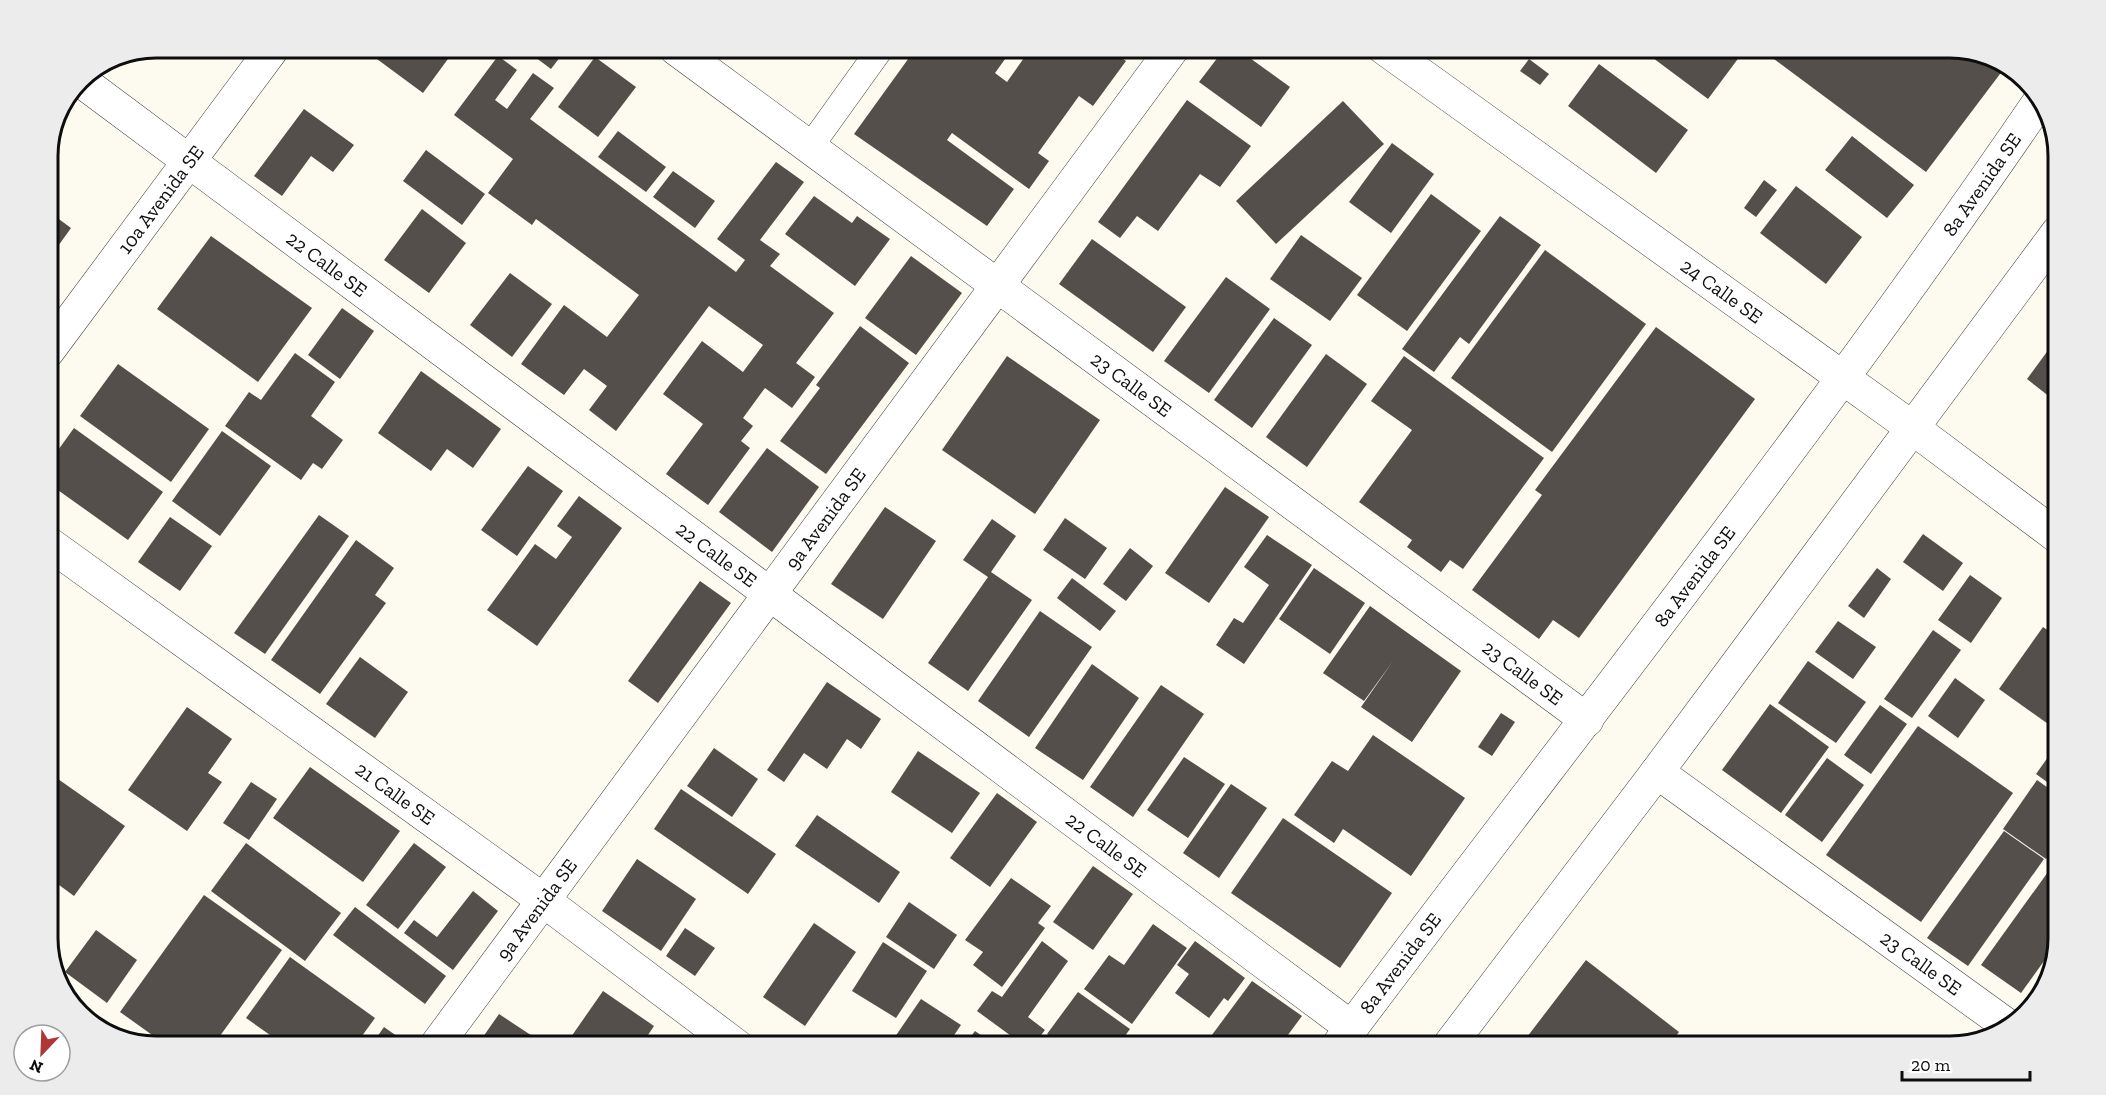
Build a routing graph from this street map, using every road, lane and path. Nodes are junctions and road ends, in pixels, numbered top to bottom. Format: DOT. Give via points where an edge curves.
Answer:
graph roads {
  1 [pos="266,58"];
  2 [pos="689,58"];
  3 [pos="874,58"];
  4 [pos="1166,58"];
  5 [pos="1398,58"];
  6 [pos="88,86"];
  7 [pos="2034,108"];
  8 [pos="810,147"];
  9 [pos="190,162"];
  10 [pos="2047,247"];
  11 [pos="997,286"];
  12 [pos="59,336"];
  13 [pos="1842,379"];
  14 [pos="1914,429"];
  15 [pos="2047,529"];
  16 [pos="59,551"];
  17 [pos="770,594"];
  18 [pos="1587,720"];
  19 [pos="1657,772"];
  20 [pos="543,900"];
  21 [pos="2002,1021"];
  22 [pos="443,1036"];
  23 [pos="723,1036"];
  24 [pos="1344,1036"];
  25 [pos="1346,1036"];
  26 [pos="1456,1036"];
  1 -- 9 [label="street, 10a Avenida SE"];
  2 -- 8 [label="street, 23 Calle SE"];
  3 -- 8 [label="lane"];
  4 -- 11 [label="street, 9a Avenida SE"];
  5 -- 13 [label="street, 24 Calle SE"];
  6 -- 9 [label="street, 22 Calle SE"];
  7 -- 13 [label="street, 8a Avenida SE"];
  8 -- 11 [label="street, 23 Calle SE"];
  9 -- 12 [label="street, 10a Avenida SE"];
  9 -- 17 [label="street, 22 Calle SE"];
  10 -- 14 [label="street"];
  11 -- 17 [label="street, 9a Avenida SE"];
  11 -- 18 [label="street, 23 Calle SE"];
  13 -- 14 [label="street, 24 Calle SE"];
  13 -- 18 [label="street, 8a Avenida SE"];
  14 -- 15 [label="street, 24 Calle SE"];
  14 -- 19 [label="street"];
  16 -- 20 [label="street, 21 Calle SE"];
  17 -- 20 [label="street, 9a Avenida SE"];
  17 -- 24 [label="street, 22 Calle SE"];
  18 -- 25 [label="street, 8a Avenida SE"];
  19 -- 21 [label="street, 23 Calle SE"];
  19 -- 26 [label="street"];
  20 -- 22 [label="street, 9a Avenida SE"];
  20 -- 23 [label="street, 21 Calle SE"];
}
